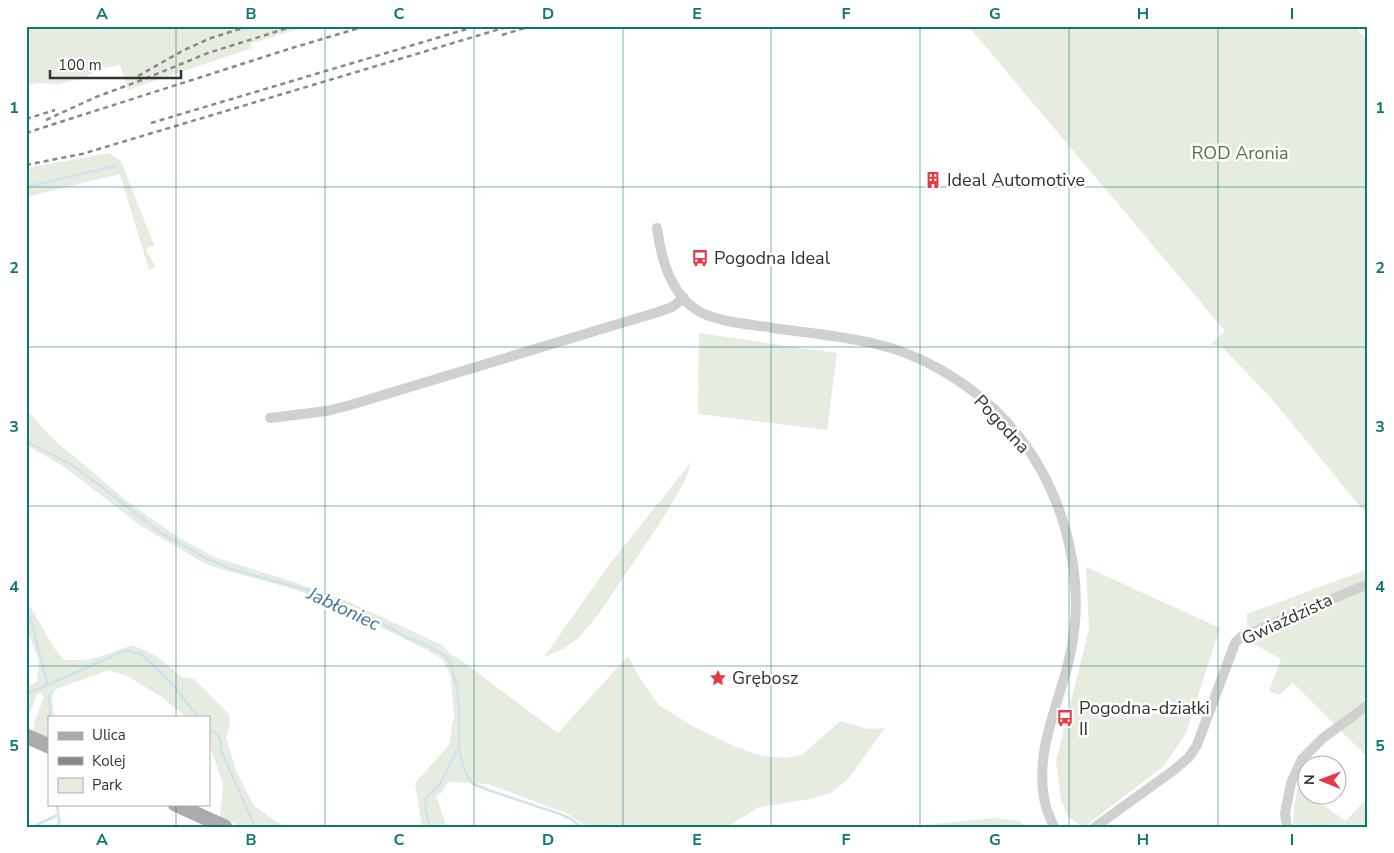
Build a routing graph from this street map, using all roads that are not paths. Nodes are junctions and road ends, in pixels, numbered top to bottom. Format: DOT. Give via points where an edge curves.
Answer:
graph roads {
  1 [pos="657,228"];
  2 [pos="684,298"];
  3 [pos="270,418"];
  4 [pos="1368,584"];
  5 [pos="1368,705"];
  6 [pos="26,736"];
  7 [pos="48,746"];
  8 [pos="179,806"];
  9 [pos="225,827"];
  10 [pos="1054,827"];
  11 [pos="1095,827"];
  12 [pos="1287,827"];
  1 -- 2 [label="street, Pogodna" via="666,268"];
  2 -- 3 [label="street" via="658,312 347,406"];
  2 -- 10 [label="street, Pogodna" via="701,312 727,321 876,344 914,356 942,370 994,410 1034,457 1068,539 1076,591 1068,662 1042,763 1046,807"];
  4 -- 11 [label="street, Gwiaździsta" via="1241,637 1235,643 1197,745 1189,757"];
  5 -- 12 [label="street" via="1323,738 1302,759 1291,783 1285,813"];
  6 -- 7 [label="main road"];
  8 -- 9 [label="main road"];
}
